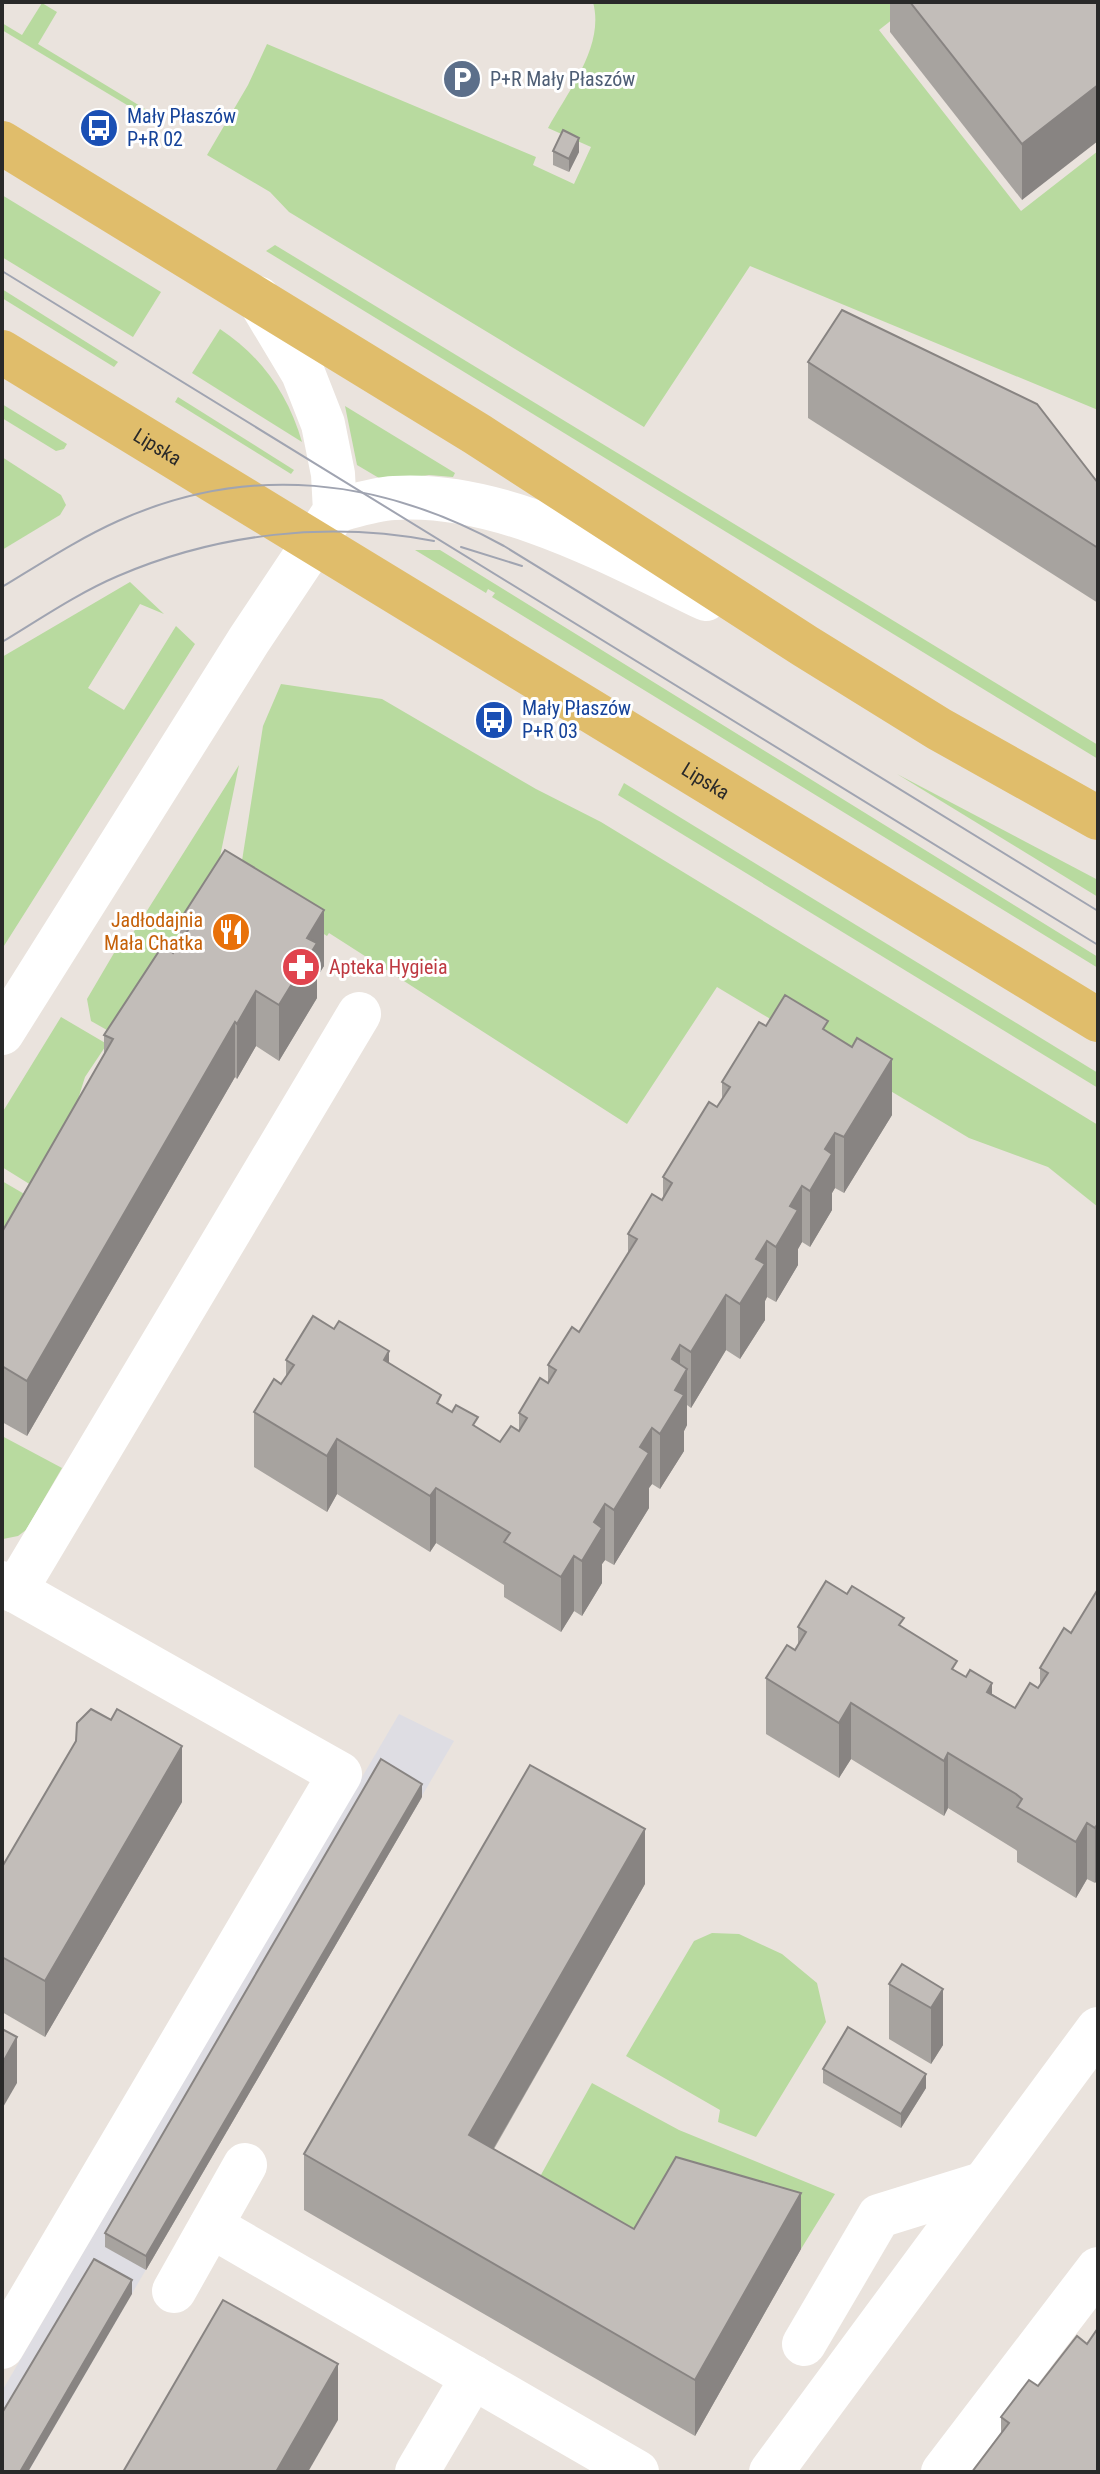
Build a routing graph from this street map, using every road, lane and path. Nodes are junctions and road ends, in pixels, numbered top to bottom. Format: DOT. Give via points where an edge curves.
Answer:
graph roads {
  1 [pos="2,143"];
  2 [pos="258,298"];
  3 [pos="2,352"];
  4 [pos="324,527"];
  5 [pos="805,646"];
  6 [pos="1098,818"];
  7 [pos="359,1014"];
  8 [pos="1098,1020"];
  9 [pos="2,1033"];
  10 [pos="9,1587"];
  11 [pos="1087,2043"];
  12 [pos="245,2165"];
  13 [pos="982,2184"];
  14 [pos="211,2226"];
  15 [pos="1098,2269"];
  16 [pos="174,2291"];
  17 [pos="804,2344"];
  18 [pos="2,2347"];
  19 [pos="473,2377"];
  20 [pos="417,2472"];
  21 [pos="637,2472"];
  22 [pos="771,2472"];
  23 [pos="943,2472"];
  1 -- 2 [label="main road"];
  2 -- 4 [label="street" via="303,373 323,424 333,474"];
  2 -- 5 [label="main road"];
  3 -- 4 [label="main road, Lipska"];
  4 -- 5 [label="street" via="394,498 470,502 525,518"];
  4 -- 8 [label="main road, Lipska"];
  4 -- 9 [label="street"];
  5 -- 6 [label="main road"];
  7 -- 10 [label="street"];
  10 -- 18 [label="street" via="340,1774"];
  11 -- 13 [label="street"];
  12 -- 14 [label="street"];
  13 -- 17 [label="street" via="879,2216"];
  13 -- 22 [label="street"];
  14 -- 16 [label="street"];
  14 -- 19 [label="street"];
  15 -- 23 [label="street"];
  19 -- 20 [label="street"];
  19 -- 21 [label="street"];
}
